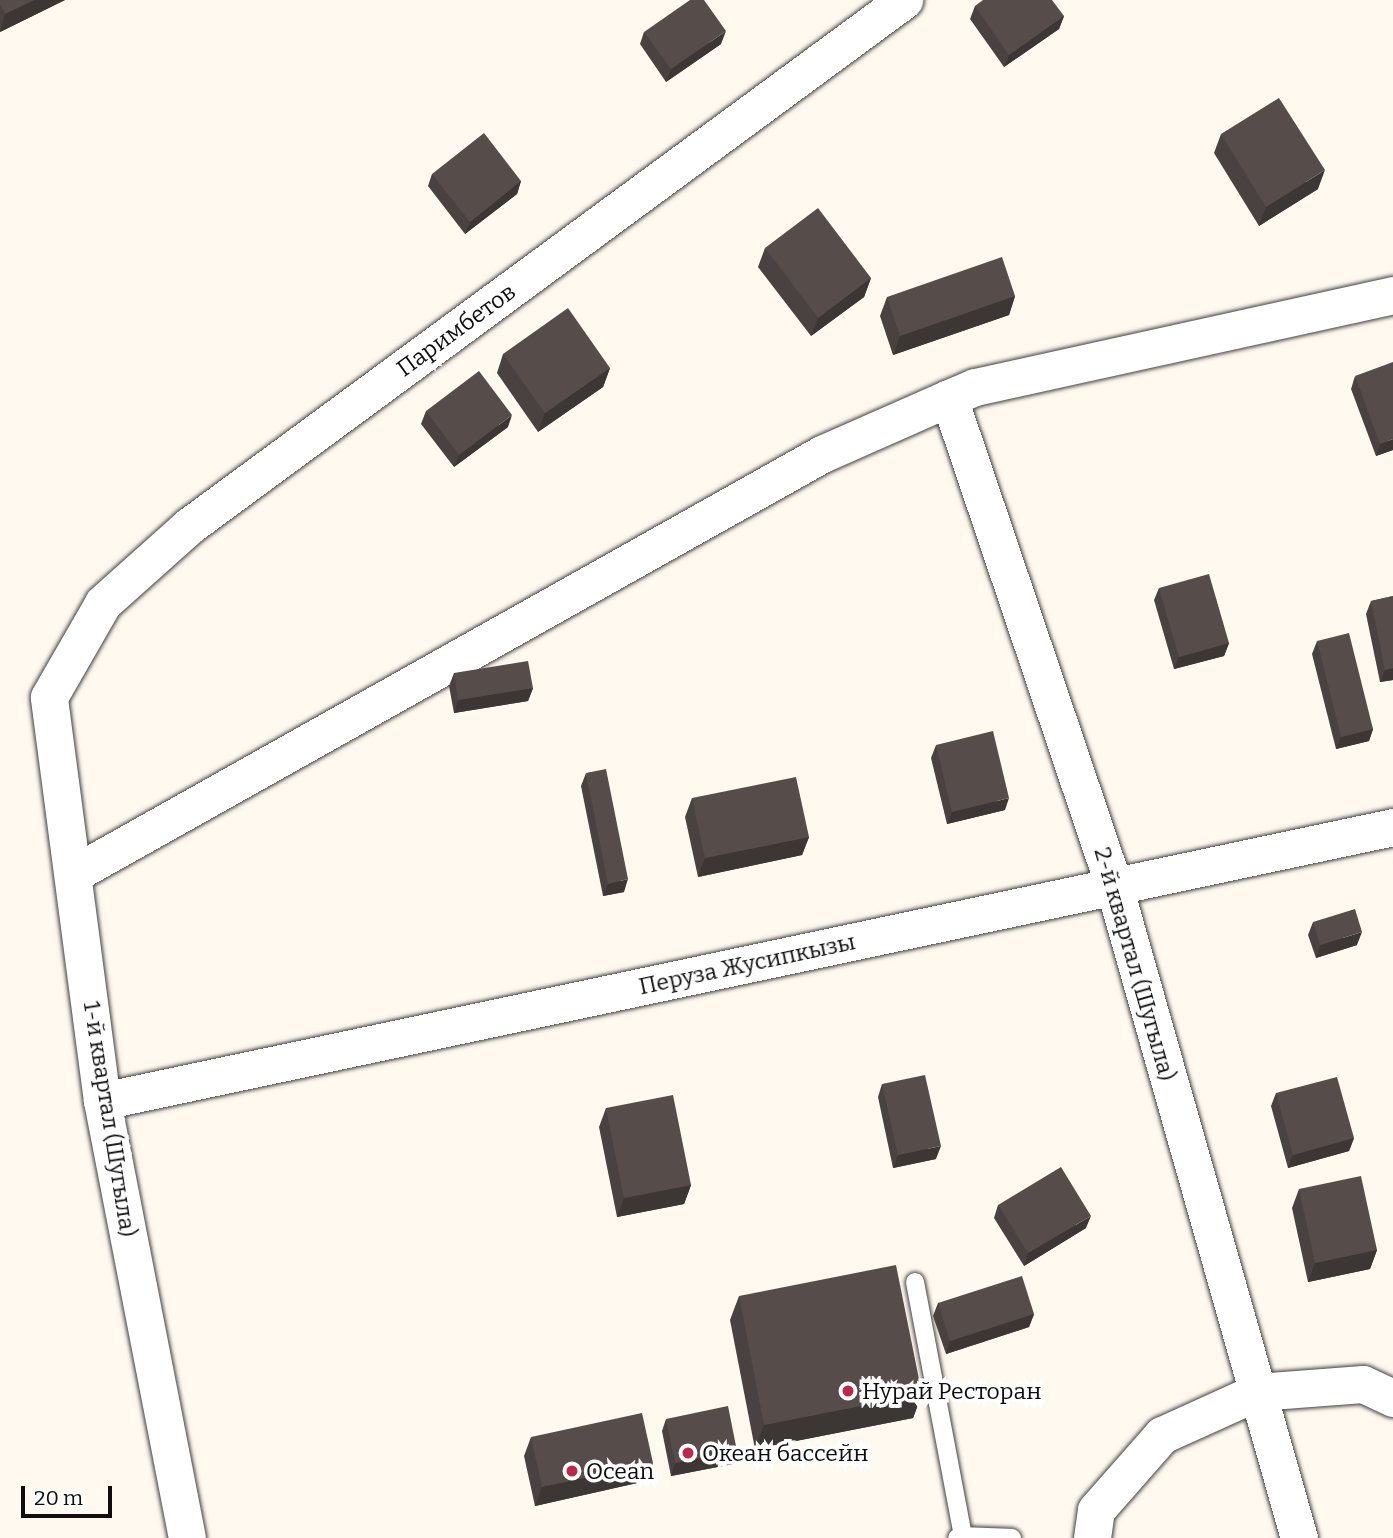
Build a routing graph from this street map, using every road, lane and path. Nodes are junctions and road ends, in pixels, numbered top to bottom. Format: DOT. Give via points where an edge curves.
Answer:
graph roads {
  1 [pos="904,0"];
  2 [pos="1393,295"];
  3 [pos="949,398"];
  4 [pos="49,697"];
  5 [pos="1393,827"];
  6 [pos="75,873"];
  7 [pos="1114,886"];
  8 [pos="102,1101"];
  9 [pos="915,1282"];
  10 [pos="1257,1392"];
  11 [pos="1393,1398"];
  12 [pos="960,1537"];
  13 [pos="187,1538"];
  14 [pos="1012,1538"];
  15 [pos="1091,1538"];
  16 [pos="1298,1538"];
  1 -- 4 [label="street, Паримбетов" via="189,526 103,603"];
  2 -- 3 [label="street" via="975,387"];
  3 -- 6 [label="street" via="822,454"];
  3 -- 7 [label="street, 2-й квартал (Шугыла)"];
  4 -- 6 [label="street, 1-й квартал (Шугыла)"];
  5 -- 7 [label="street, Перуза Жусипкызы"];
  6 -- 8 [label="street, 1-й квартал (Шугыла)"];
  7 -- 8 [label="street, Перуза Жусипкызы"];
  7 -- 10 [label="street, 2-й квартал (Шугыла)"];
  8 -- 13 [label="street, 1-й квартал (Шугыла)"];
  9 -- 12 [label="lane"];
  10 -- 11 [label="street" via="1363,1384"];
  10 -- 15 [label="street" via="1162,1434 1096,1510"];
  10 -- 16 [label="street, 2-й квартал (Шугыла)"];
  12 -- 14 [label="lane"];
}
